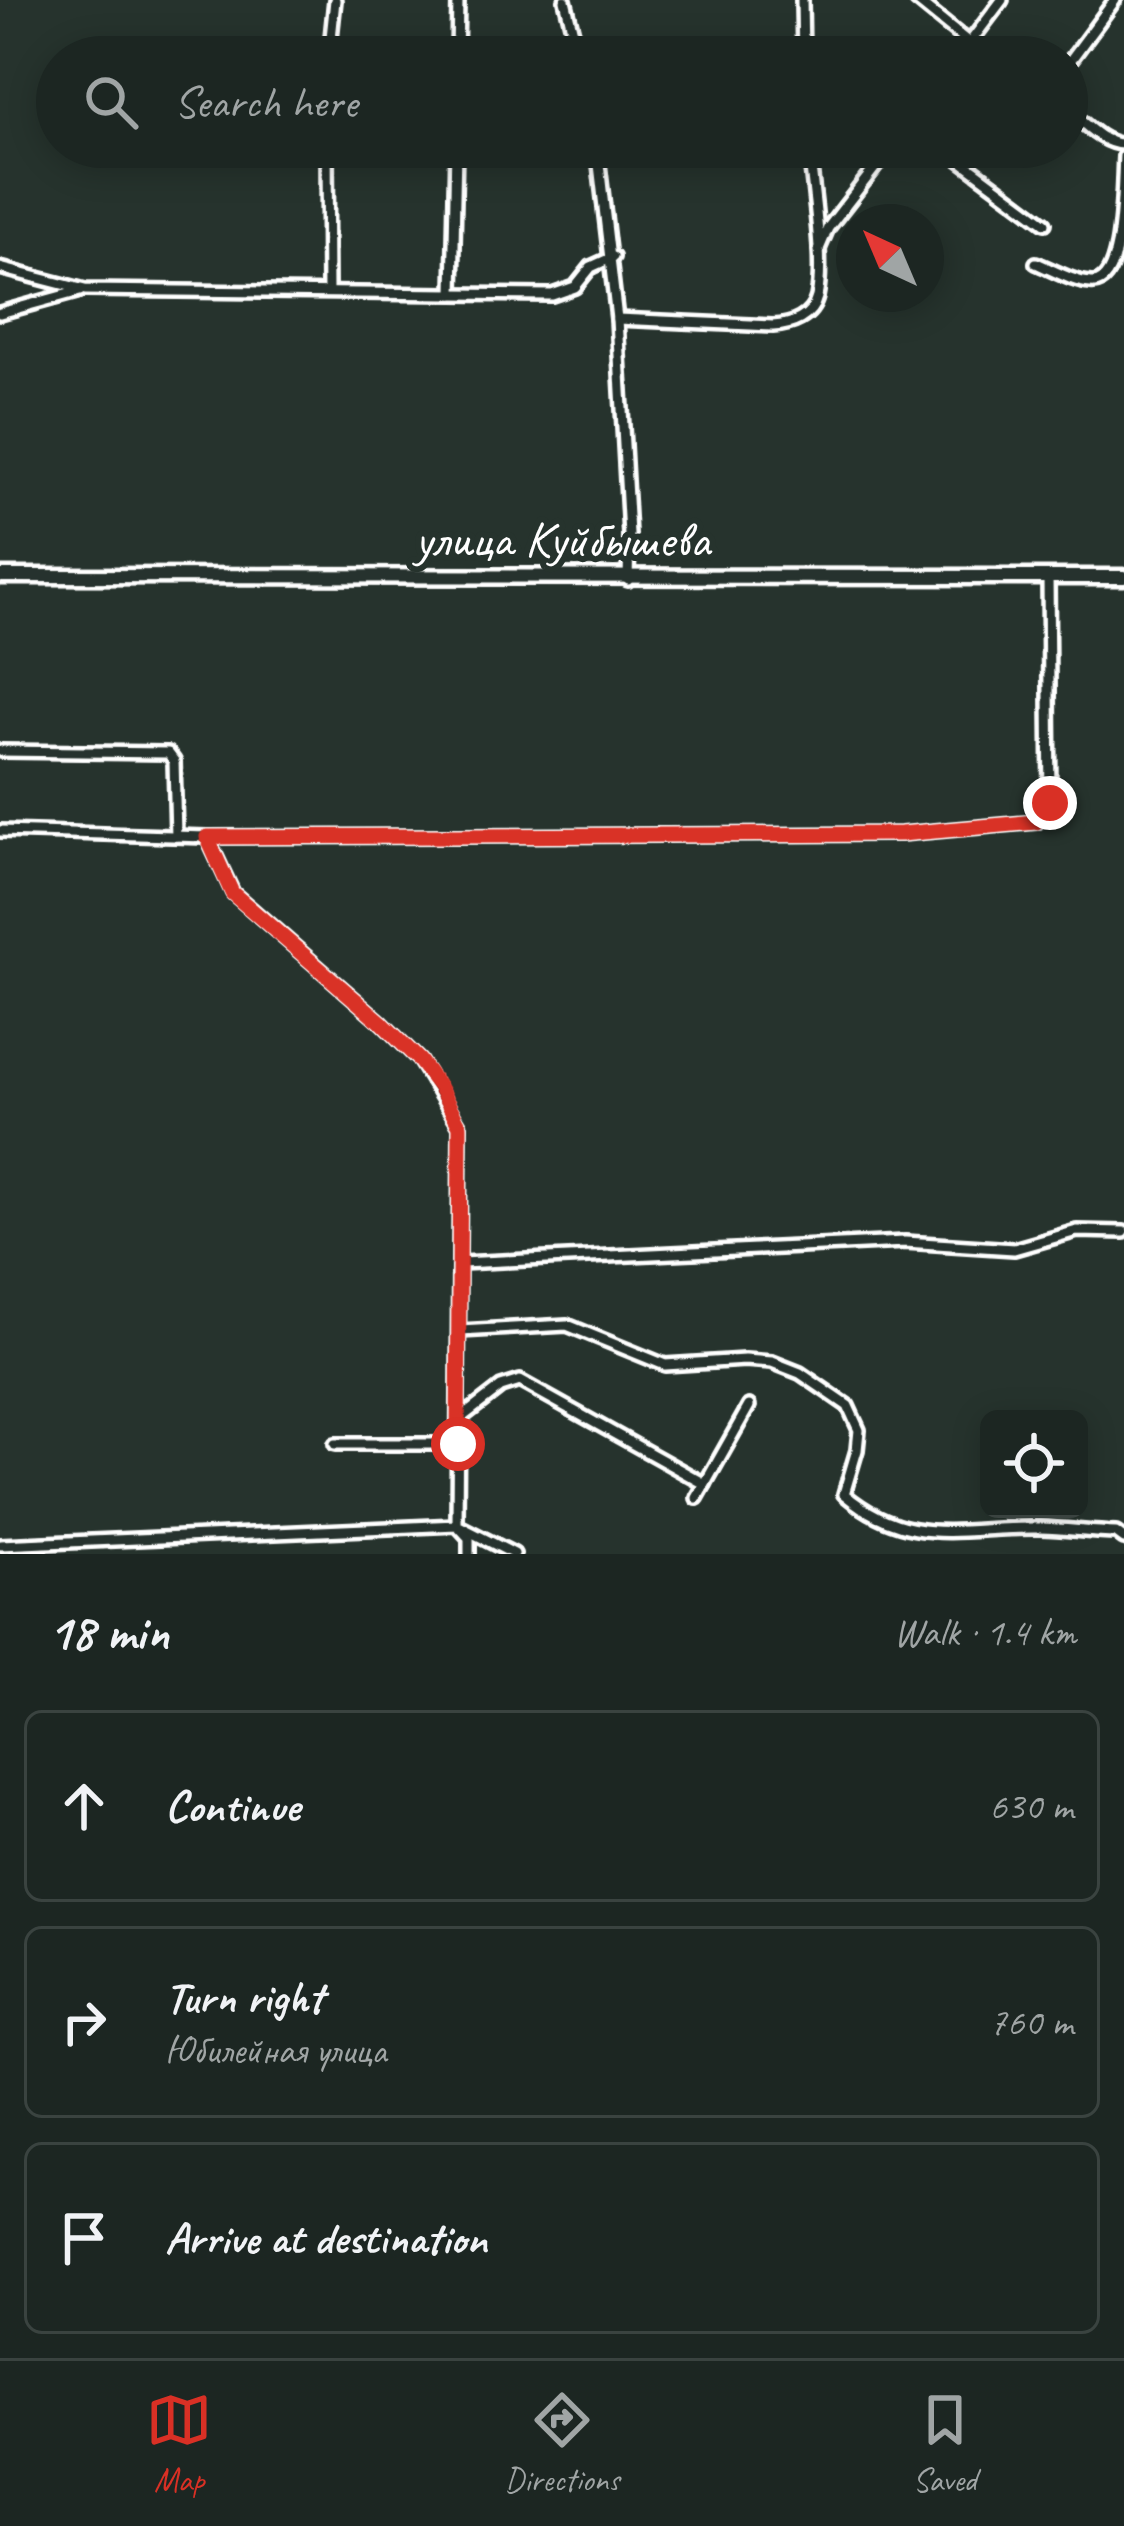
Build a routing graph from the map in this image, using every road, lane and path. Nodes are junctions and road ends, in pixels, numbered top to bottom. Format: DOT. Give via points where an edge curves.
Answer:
graph roads {
  1 [pos="335,0"];
  2 [pos="458,0"];
  3 [pos="565,0"];
  4 [pos="802,0"];
  5 [pos="916,0"];
  6 [pos="1001,0"];
  7 [pos="1115,0"];
  8 [pos="331,36"];
  9 [pos="458,36"];
  10 [pos="574,36"];
  11 [pos="803,36"];
  12 [pos="961,36"];
  13 [pos="975,36"];
  14 [pos="1088,37"];
  15 [pos="1088,126"];
  16 [pos="1124,144"];
  17 [pos="1124,157"];
  18 [pos="327,168"];
  19 [pos="456,168"];
  20 [pos="600,168"];
  21 [pos="811,168"];
  22 [pos="875,168"];
  23 [pos="971,168"];
  24 [pos="1045,223"];
  25 [pos="817,254"];
  26 [pos="613,256"];
  27 [pos="1036,263"];
  28 [pos="0,268"];
  29 [pos="85,290"];
  30 [pos="328,292"];
  31 [pos="453,294"];
  32 [pos="0,313"];
  33 [pos="617,319"];
  34 [pos="0,576"];
  35 [pos="1048,576"];
  36 [pos="1124,578"];
  37 [pos="628,580"];
  38 [pos="0,751"];
  39 [pos="0,831"];
  40 [pos="176,836"];
  41 [pos="207,837"];
  42 [pos="1124,1232"];
  43 [pos="461,1263"];
  44 [pos="460,1331"];
  45 [pos="749,1406"];
  46 [pos="461,1418"];
  47 [pos="335,1444"];
  48 [pos="458,1444"];
  49 [pos="705,1484"];
  50 [pos="697,1498"];
  51 [pos="457,1525"];
  52 [pos="1124,1539"];
  53 [pos="0,1545"];
  54 [pos="469,1554"];
  55 [pos="514,1554"];
  1 -- 8 [label="street"];
  2 -- 9 [label="street"];
  3 -- 10 [label="street"];
  4 -- 11 [label="street"];
  5 -- 12 [label="street"];
  6 -- 13 [label="street"];
  7 -- 14 [label="street"];
  15 -- 16 [label="street"];
  17 -- 27 [label="street" via="1122,260 1114,275 1084,283"];
  18 -- 30 [label="street"];
  19 -- 31 [label="street"];
  20 -- 26 [label="street"];
  21 -- 25 [label="street"];
  22 -- 25 [label="street"];
  23 -- 24 [label="street"];
  25 -- 33 [label="street" via="817,298 789,325"];
  26 -- 31 [label="street" via="564,293"];
  26 -- 33 [label="street"];
  28 -- 29 [label="street"];
  29 -- 30 [label="street"];
  29 -- 32 [label="street"];
  30 -- 31 [label="street"];
  33 -- 37 [label="street"];
  34 -- 37 [label="highway, улица Куйбышева"];
  35 -- 36 [label="highway, улица Куйбышева"];
  35 -- 37 [label="highway, улица Куйбышева"];
  35 -- 41 [label="street" via="1050,803 1036,822 901,834"];
  38 -- 40 [label="street" via="168,753"];
  39 -- 40 [label="street"];
  40 -- 41 [label="street"];
  41 -- 43 [label="street" via="232,893 382,1023 440,1088 460,1126"];
  42 -- 43 [label="street" via="1077,1231 1014,1250 904,1242"];
  43 -- 44 [label="street"];
  44 -- 46 [label="street"];
  44 -- 52 [label="street" via="567,1325 665,1364 772,1362 848,1406 859,1430 844,1494 882,1520 934,1534 1036,1528"];
  45 -- 49 [label="street"];
  46 -- 48 [label="street"];
  46 -- 49 [label="street" via="487,1395 520,1382"];
  47 -- 48 [label="street"];
  48 -- 51 [label="street"];
  49 -- 50 [label="street"];
  51 -- 53 [label="street"];
  51 -- 54 [label="street" via="469,1538"];
  51 -- 55 [label="street"];
}
